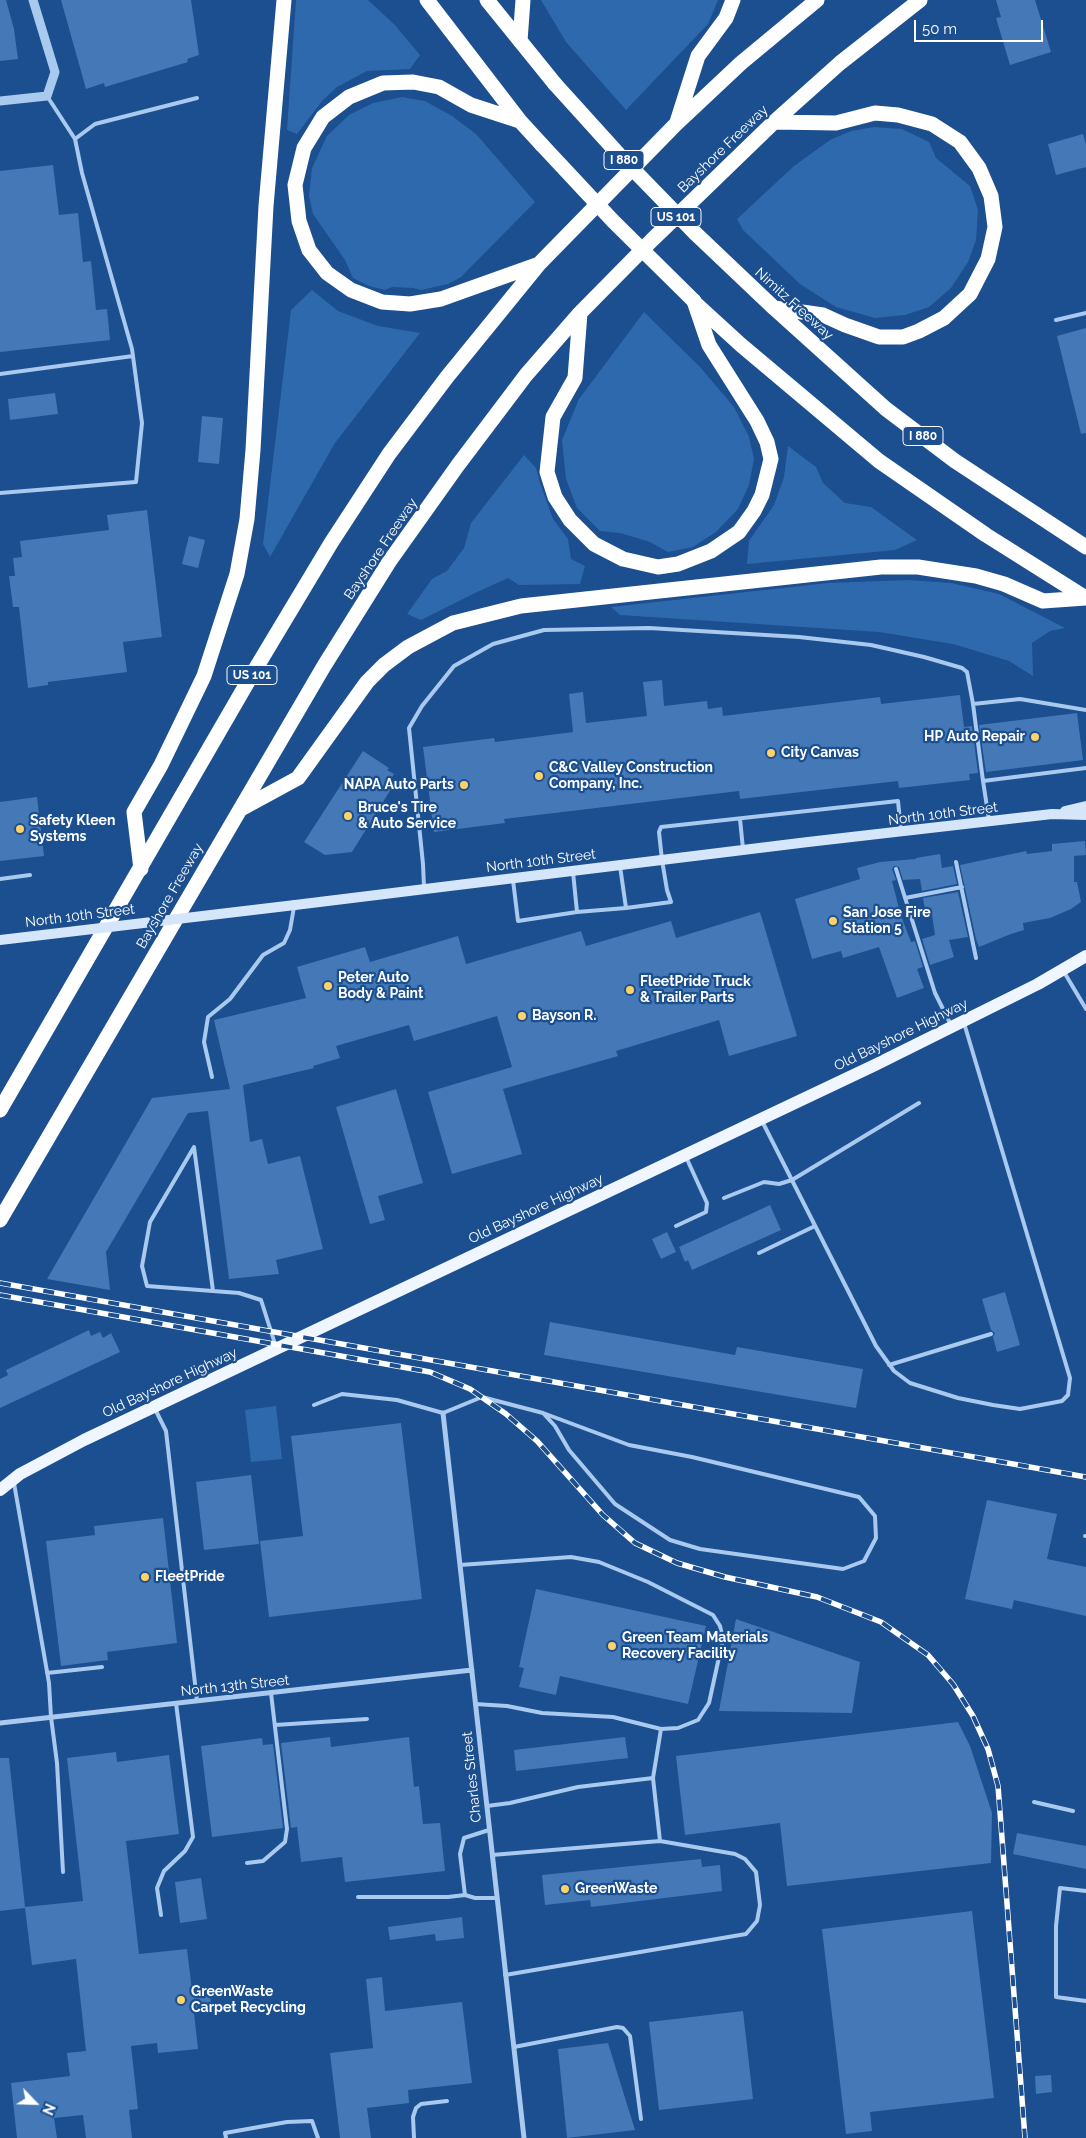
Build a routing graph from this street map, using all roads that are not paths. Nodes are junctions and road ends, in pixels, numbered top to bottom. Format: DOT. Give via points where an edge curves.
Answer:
graph roads {
  1 [pos="33,0"];
  2 [pos="284,0"];
  3 [pos="427,0"];
  4 [pos="487,0"];
  5 [pos="523,0"];
  6 [pos="734,0"];
  7 [pos="817,0"];
  8 [pos="920,0"];
  9 [pos="520,41"];
  10 [pos="47,96"];
  11 [pos="197,98"];
  12 [pos="0,101"];
  13 [pos="520,121"];
  14 [pos="774,122"];
  15 [pos="676,124"];
  16 [pos="75,139"];
  17 [pos="539,264"];
  18 [pos="694,301"];
  19 [pos="774,308"];
  20 [pos="580,313"];
  21 [pos="1086,313"];
  22 [pos="1056,320"];
  23 [pos="133,356"];
  24 [pos="0,374"];
  25 [pos="0,493"];
  26 [pos="1086,547"];
  27 [pos="1086,598"];
  28 [pos="973,704"];
  29 [pos="1086,710"];
  30 [pos="1086,768"];
  31 [pos="983,781"];
  32 [pos="1086,806"];
  33 [pos="239,810"];
  34 [pos="1052,814"];
  35 [pos="1086,815"];
  36 [pos="740,819"];
  37 [pos="989,822"];
  38 [pos="901,833"];
  39 [pos="743,850"];
  40 [pos="662,860"];
  41 [pos="956,862"];
  42 [pos="620,865"];
  43 [pos="141,869"];
  44 [pos="896,869"];
  45 [pos="572,871"];
  46 [pos="30,875"];
  47 [pos="513,878"];
  48 [pos="0,879"];
  49 [pos="962,887"];
  50 [pos="424,889"];
  51 [pos="905,898"];
  52 [pos="295,905"];
  53 [pos="626,908"];
  54 [pos="577,912"];
  55 [pos="0,940"];
  56 [pos="1086,956"];
  57 [pos="976,958"];
  58 [pos="1063,970"];
  59 [pos="1086,1009"];
  60 [pos="958,1024"];
  61 [pos="212,1078"];
  62 [pos="919,1103"];
  63 [pos="0,1110"];
  64 [pos="761,1120"];
  65 [pos="685,1155"];
  66 [pos="792,1180"];
  67 [pos="724,1198"];
  68 [pos="0,1220"];
  69 [pos="676,1226"];
  70 [pos="815,1226"];
  71 [pos="759,1253"];
  72 [pos="213,1291"];
  73 [pos="991,1334"];
  74 [pos="276,1349"];
  75 [pos="889,1365"];
  76 [pos="314,1405"];
  77 [pos="154,1407"];
  78 [pos="443,1413"];
  79 [pos="543,1413"];
  80 [pos="13,1480"];
  81 [pos="0,1490"];
  82 [pos="460,1565"];
  83 [pos="102,1667"];
  84 [pos="472,1670"];
  85 [pos="47,1673"];
  86 [pos="271,1693"];
  87 [pos="197,1701"];
  88 [pos="176,1703"];
  89 [pos="475,1704"];
  90 [pos="51,1717"];
  91 [pos="367,1719"];
  92 [pos="0,1722"];
  93 [pos="275,1725"];
  94 [pos="661,1729"];
  95 [pos="653,1778"];
  96 [pos="1034,1802"];
  97 [pos="487,1806"];
  98 [pos="1073,1811"];
  99 [pos="489,1830"];
  100 [pos="660,1841"];
  101 [pos="492,1855"];
  102 [pos="247,1863"];
  103 [pos="63,1872"];
  104 [pos="1086,1890"];
  105 [pos="465,1895"];
  106 [pos="358,1897"];
  107 [pos="497,1898"];
  108 [pos="161,1915"];
  109 [pos="506,1975"];
  110 [pos="1086,2000"];
  111 [pos="514,2047"];
  112 [pos="448,2101"];
  113 [pos="641,2120"];
  114 [pos="226,2138"];
  115 [pos="318,2138"];
  116 [pos="414,2138"];
  117 [pos="524,2138"];
  1 -- 10 [label="street" via="55,72"];
  2 -- 43 [label="highway" via="266,206 247,519 237,574 204,676 134,812"];
  3 -- 13 [label="highway"];
  4 -- 9 [label="highway, I 880"];
  5 -- 9 [label="highway"];
  6 -- 15 [label="highway" via="726,18 698,56"];
  7 -- 15 [label="highway, US 101"];
  8 -- 14 [label="highway, Bayshore Freeway / US 101" via="840,63"];
  9 -- 19 [label="highway, Nimitz Freeway / I 880, bridge" via="622,158"];
  10 -- 12 [label="street"];
  10 -- 16 [label="lane"];
  11 -- 16 [label="lane" via="95,124"];
  13 -- 17 [label="highway" via="471,105 439,86 413,82 383,83 349,98 323,117 304,148 295,185 299,221 309,250 327,273 351,290 382,302 410,304 441,298"];
  13 -- 18 [label="highway, bridge" via="613,221"];
  14 -- 19 [label="highway" via="836,123 875,113 932,124 960,142 979,168 991,196 995,227 988,259 970,294 944,318 919,332 903,337 880,337 823,315"];
  14 -- 20 [label="highway, Bayshore Freeway / US 101"];
  15 -- 17 [label="highway, US 101"];
  16 -- 23 [label="lane"];
  17 -- 43 [label="highway, US 101" via="389,454 331,542"];
  18 -- 20 [label="highway" via="709,345 757,421 771,459 762,495 738,532 711,551 678,564 658,567 622,559 594,544 570,520 555,497 547,472 553,416 575,378"];
  18 -- 27 [label="highway" via="879,461 986,535"];
  19 -- 26 [label="highway, Nimitz Freeway / I 880" via="894,414 955,461"];
  20 -- 33 [label="highway, Bayshore Freeway / US 101" via="526,375 389,562"];
  21 -- 22 [label="lane"];
  23 -- 24 [label="lane"];
  23 -- 25 [label="lane" via="142,423 136,482"];
  27 -- 33 [label="highway" via="1043,601 976,576 918,567 881,567 520,606 453,623 400,653 367,682 298,778"];
  28 -- 29 [label="lane" via="1020,699"];
  28 -- 31 [label="lane"];
  28 -- 50 [label="lane" via="967,672 962,668 871,645 649,628 544,630 493,644 454,666 409,728"];
  30 -- 31 [label="lane"];
  31 -- 37 [label="lane"];
  32 -- 34 [label="main road"];
  33 -- 68 [label="highway, Bayshore Freeway / US 101"];
  34 -- 35 [label="main road, North 10th Street"];
  34 -- 37 [label="main road, North 10th Street"];
  36 -- 38 [label="lane" via="898,801"];
  36 -- 39 [label="lane"];
  36 -- 40 [label="lane" via="661,827"];
  37 -- 38 [label="main road, North 10th Street"];
  38 -- 39 [label="main road, North 10th Street"];
  39 -- 40 [label="main road, North 10th Street"];
  40 -- 42 [label="main road, North 10th Street"];
  40 -- 53 [label="lane" via="671,902"];
  41 -- 49 [label="lane"];
  42 -- 45 [label="main road, North 10th Street"];
  42 -- 53 [label="lane"];
  43 -- 63 [label="highway, US 101"];
  44 -- 51 [label="lane"];
  45 -- 47 [label="main road, North 10th Street"];
  45 -- 54 [label="lane"];
  46 -- 48 [label="lane"];
  47 -- 50 [label="main road, North 10th Street"];
  47 -- 54 [label="lane" via="518,921"];
  49 -- 51 [label="lane"];
  49 -- 57 [label="lane"];
  50 -- 52 [label="main road, North 10th Street"];
  51 -- 60 [label="lane" via="935,993"];
  52 -- 55 [label="main road, North 10th Street, bridge"];
  52 -- 61 [label="lane" via="284,943 263,955 230,999 208,1017 204,1042"];
  53 -- 54 [label="lane"];
  56 -- 58 [label="main road, Old Bayshore Highway"];
  58 -- 59 [label="lane"];
  58 -- 60 [label="main road, Old Bayshore Highway"];
  60 -- 64 [label="main road, Old Bayshore Highway"];
  60 -- 75 [label="lane" via="989,1107 1070,1378 1068,1395 1062,1401 1020,1409 993,1405 910,1383"];
  62 -- 66 [label="lane"];
  64 -- 65 [label="main road, Old Bayshore Highway"];
  64 -- 66 [label="lane"];
  65 -- 69 [label="lane" via="707,1203 706,1212"];
  65 -- 74 [label="main road, Old Bayshore Highway"];
  66 -- 67 [label="lane" via="779,1184 764,1182"];
  66 -- 70 [label="lane"];
  70 -- 71 [label="lane"];
  70 -- 75 [label="lane" via="876,1346"];
  72 -- 72 [label="lane" via="147,1286 142,1266 150,1222 194,1147"];
  72 -- 74 [label="lane" via="239,1293 261,1300"];
  73 -- 75 [label="lane"];
  74 -- 77 [label="main road, Old Bayshore Highway"];
  76 -- 78 [label="lane" via="342,1394 397,1400"];
  77 -- 80 [label="main road, Old Bayshore Highway" via="84,1440"];
  77 -- 87 [label="lane" via="166,1435"];
  78 -- 79 [label="lane" via="482,1397"];
  78 -- 82 [label="street, Charles Street"];
  79 -- 79 [label="lane" via="569,1450 615,1504 670,1540 700,1549 843,1569 864,1561 876,1538 875,1516 859,1497 629,1445"];
  80 -- 81 [label="main road, Old Bayshore Highway"];
  80 -- 85 [label="lane"];
  82 -- 84 [label="street, Charles Street"];
  82 -- 94 [label="lane" via="572,1557 599,1562 648,1582 713,1615 723,1639 709,1703 698,1720 678,1728"];
  83 -- 85 [label="lane"];
  84 -- 86 [label="street, North 13th Street"];
  84 -- 89 [label="street, Charles Street"];
  85 -- 90 [label="lane"];
  86 -- 87 [label="street, North 13th Street"];
  86 -- 93 [label="lane"];
  87 -- 88 [label="street, North 13th Street"];
  88 -- 90 [label="street, North 13th Street"];
  88 -- 108 [label="lane" via="194,1837 185,1851 164,1871 157,1888"];
  89 -- 94 [label="lane" via="613,1717"];
  89 -- 97 [label="street, Charles Street"];
  90 -- 92 [label="street, North 13th Street"];
  90 -- 103 [label="lane" via="58,1763"];
  91 -- 93 [label="lane"];
  93 -- 102 [label="lane" via="287,1829 284,1842 263,1860"];
  94 -- 95 [label="lane"];
  95 -- 97 [label="lane" via="578,1787 510,1804"];
  95 -- 100 [label="lane"];
  96 -- 98 [label="lane"];
  97 -- 99 [label="street, Charles Street"];
  99 -- 101 [label="street, Charles Street"];
  99 -- 105 [label="lane" via="464,1838 460,1854"];
  100 -- 101 [label="lane"];
  100 -- 109 [label="lane" via="735,1854 745,1859 756,1872 760,1905 757,1921 746,1934"];
  101 -- 107 [label="street, Charles Street"];
  104 -- 110 [label="lane" via="1060,1888 1056,1997"];
  105 -- 106 [label="lane"];
  105 -- 107 [label="lane"];
  107 -- 109 [label="street, Charles Street"];
  109 -- 111 [label="street, Charles Street"];
  111 -- 113 [label="lane" via="623,2028 630,2036"];
  111 -- 117 [label="street, Charles Street"];
  112 -- 116 [label="lane" via="421,2104 416,2108 412,2117"];
  114 -- 115 [label="lane" via="226,2132 312,2121"];
}
